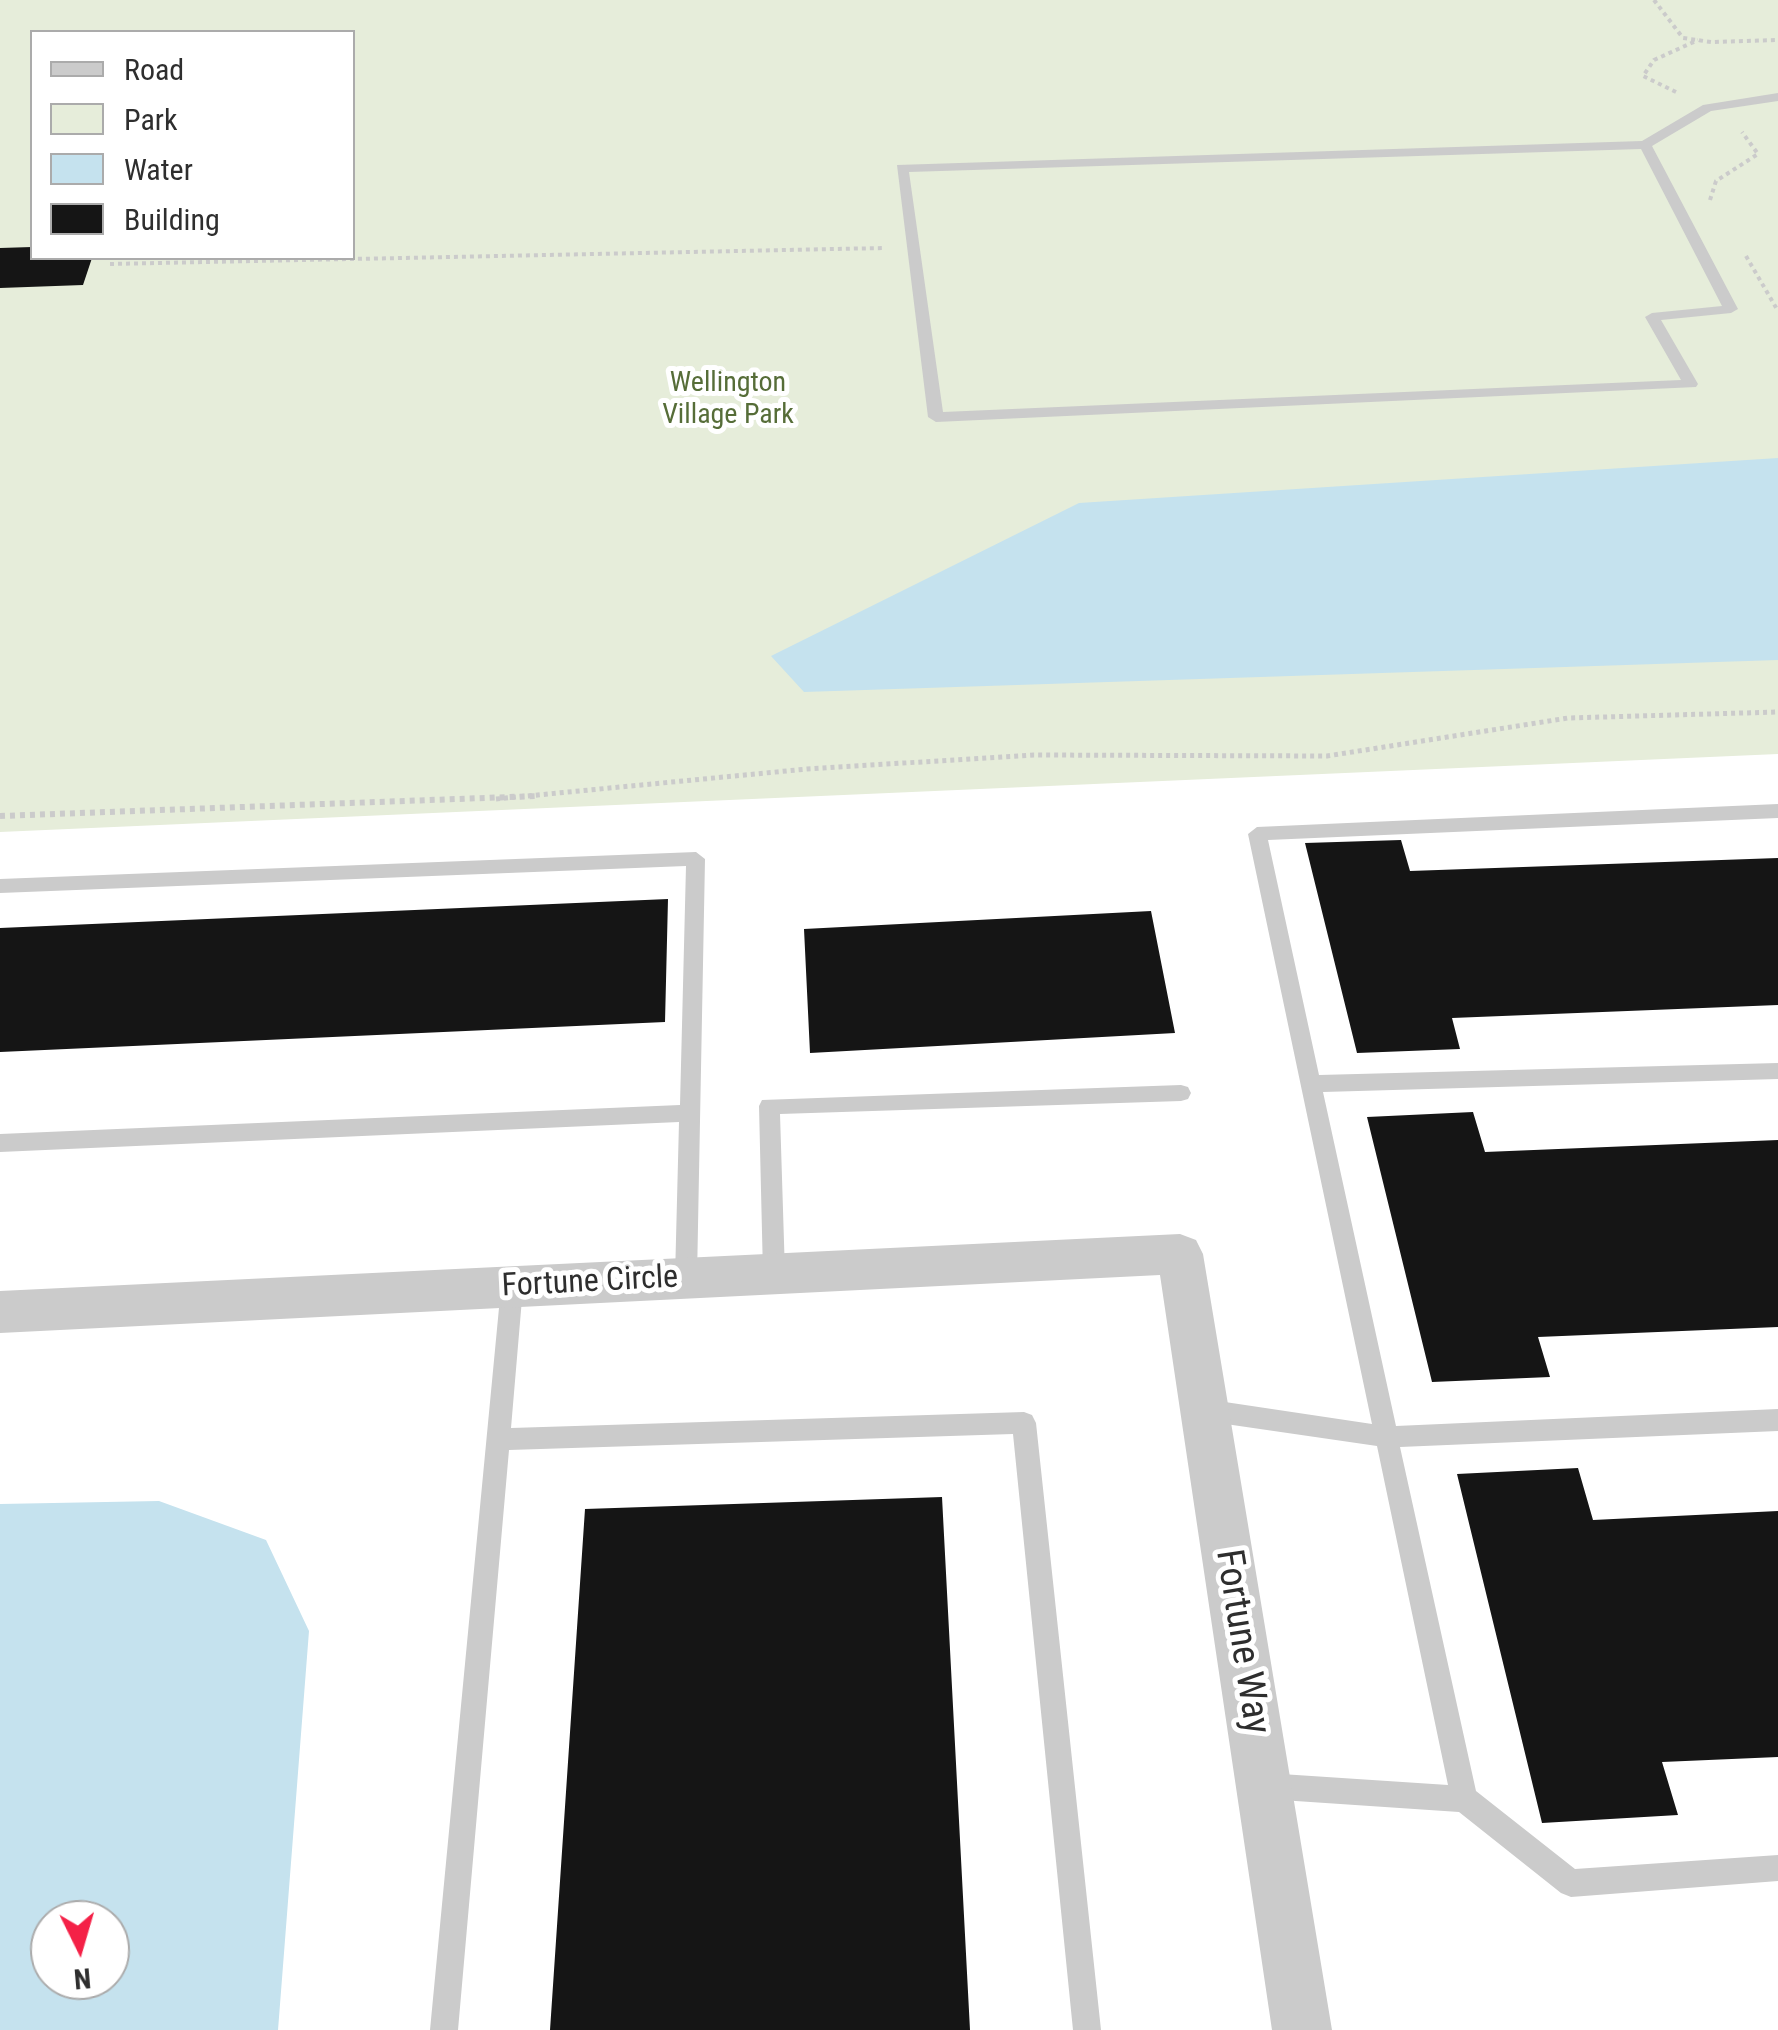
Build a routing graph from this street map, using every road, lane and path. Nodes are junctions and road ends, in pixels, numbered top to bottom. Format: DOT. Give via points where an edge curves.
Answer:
graph roads {
  1 [pos="1654,0"];
  2 [pos="1698,40"];
  3 [pos="1778,40"];
  4 [pos="1778,97"];
  5 [pos="1706,108"];
  6 [pos="1645,145"];
  7 [pos="1709,203"];
  8 [pos="1737,242"];
  9 [pos="914,247"];
  10 [pos="355,259"];
  11 [pos="299,260"];
  12 [pos="110,264"];
  13 [pos="1778,312"];
  14 [pos="1778,712"];
  15 [pos="1778,812"];
  16 [pos="0,816"];
  17 [pos="0,886"];
  18 [pos="1778,1071"];
  19 [pos="1310,1084"];
  20 [pos="1181,1092"];
  21 [pos="690,1113"];
  22 [pos="0,1143"];
  23 [pos="1180,1254"];
  24 [pos="774,1274"];
  25 [pos="686,1278"];
  26 [pos="512,1287"];
  27 [pos="0,1312"];
  28 [pos="1205,1410"];
  29 [pos="1778,1420"];
  30 [pos="1387,1437"];
  31 [pos="498,1439"];
  32 [pos="1264,1786"];
  33 [pos="1464,1799"];
  34 [pos="1778,1868"];
  35 [pos="444,2030"];
  36 [pos="1086,2030"];
  37 [pos="1302,2030"];
  1 -- 2 [label="path" via="1683,38"];
  2 -- 3 [label="path"];
  2 -- 5 [label="path" via="1654,60 1644,76"];
  4 -- 5 [label="lane"];
  5 -- 6 [label="lane"];
  5 -- 7 [label="path" via="1742,131 1758,154 1716,180"];
  6 -- 9 [label="lane" via="902,168"];
  6 -- 9 [label="lane" via="1731,309 1652,317 1691,384 936,417"];
  8 -- 13 [label="path"];
  9 -- 10 [label="path"];
  11 -- 12 [label="path"];
  14 -- 16 [label="path" via="1568,718 1327,756 1034,755 806,769 522,798"];
  15 -- 19 [label="lane" via="1257,834"];
  17 -- 21 [label="lane" via="696,859"];
  18 -- 19 [label="lane"];
  19 -- 30 [label="lane"];
  20 -- 24 [label="lane" via="769,1106"];
  21 -- 22 [label="lane"];
  21 -- 25 [label="lane"];
  23 -- 24 [label="street, Fortune Circle"];
  23 -- 28 [label="street, Fortune Way"];
  24 -- 25 [label="street, Fortune Circle"];
  25 -- 26 [label="street, Fortune Circle"];
  26 -- 27 [label="street, Fortune Circle"];
  26 -- 31 [label="lane"];
  28 -- 30 [label="lane"];
  28 -- 32 [label="street, Fortune Way"];
  29 -- 30 [label="lane"];
  30 -- 33 [label="lane"];
  31 -- 35 [label="lane"];
  31 -- 36 [label="lane" via="1024,1423"];
  32 -- 33 [label="lane"];
  32 -- 37 [label="street, Fortune Way"];
  33 -- 34 [label="lane" via="1572,1883"];
}
